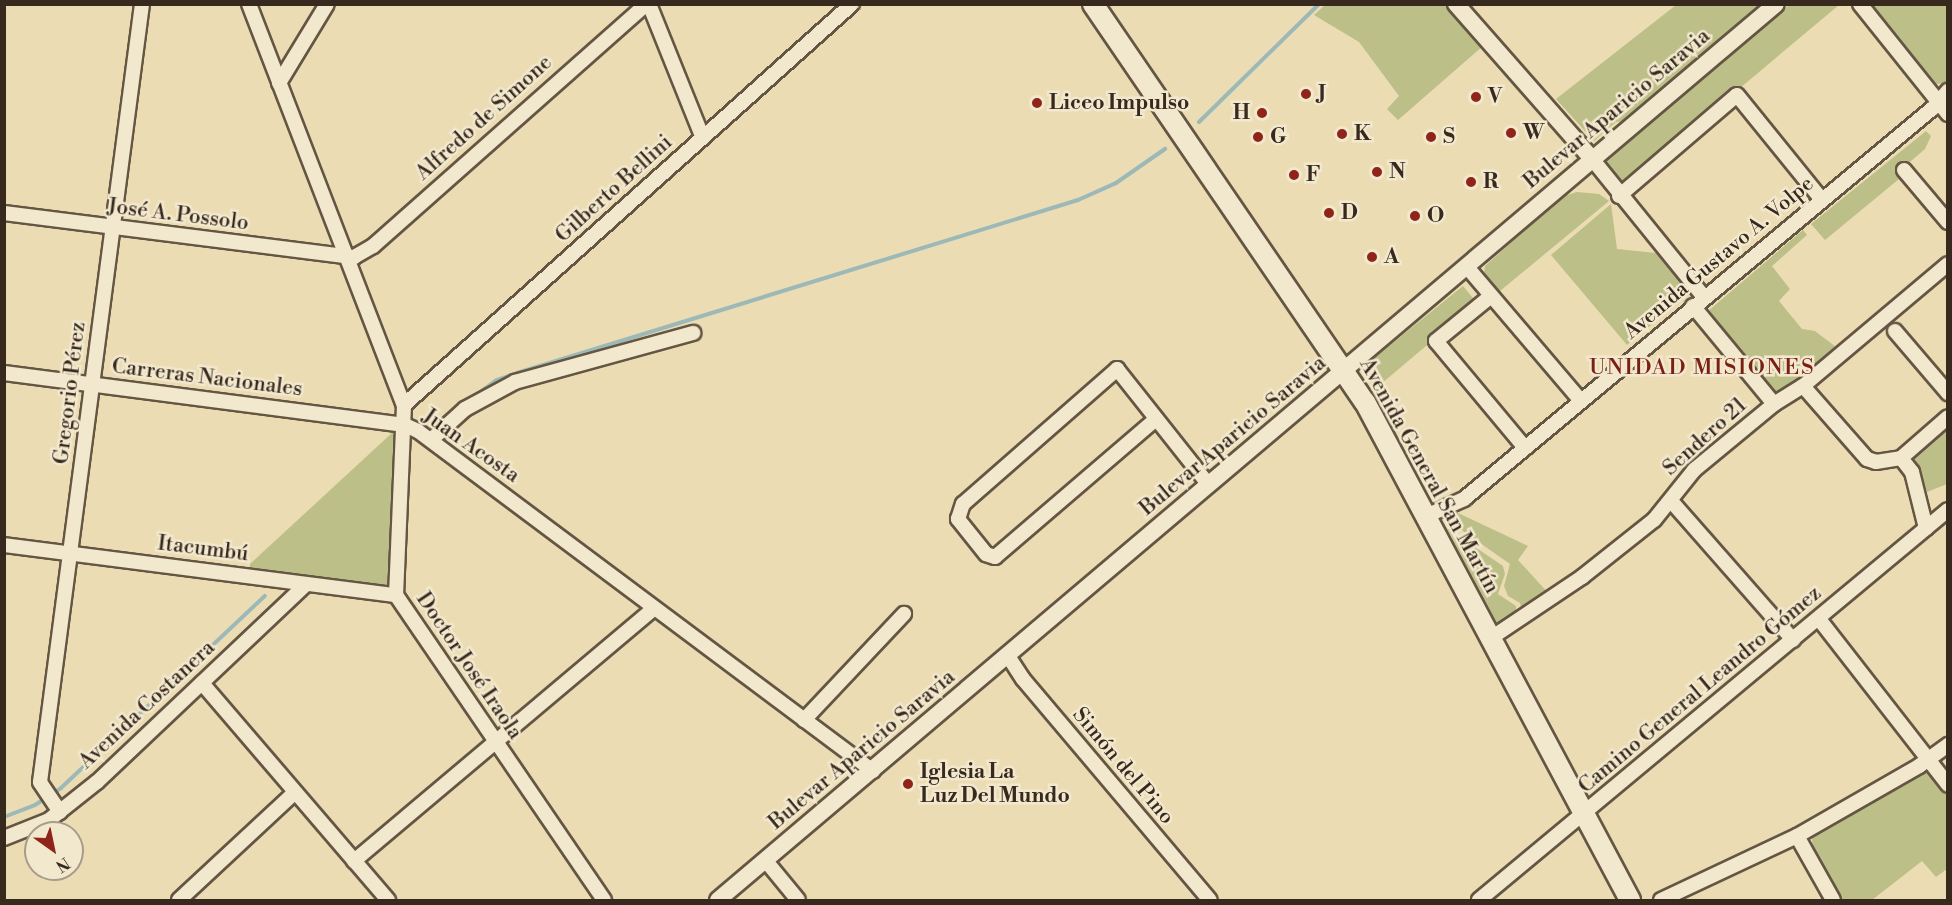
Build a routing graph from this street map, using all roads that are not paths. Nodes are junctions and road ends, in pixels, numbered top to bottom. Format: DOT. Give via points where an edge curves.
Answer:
graph roads {
  1 [pos="142,4"];
  2 [pos="249,4"];
  3 [pos="327,4"];
  4 [pos="648,4"];
  5 [pos="852,4"];
  6 [pos="1093,4"];
  7 [pos="1456,4"];
  8 [pos="1776,4"];
  9 [pos="1860,4"];
  10 [pos="279,83"];
  11 [pos="1943,95"];
  12 [pos="1947,114"];
  13 [pos="703,138"];
  14 [pos="1593,160"];
  15 [pos="1904,170"];
  16 [pos="1619,195"];
  17 [pos="1822,200"];
  18 [pos="4,213"];
  19 [pos="1947,222"];
  20 [pos="111,227"];
  21 [pos="346,257"];
  22 [pos="1947,264"];
  23 [pos="1467,267"];
  24 [pos="1491,296"];
  25 [pos="1704,297"];
  26 [pos="1693,306"];
  27 [pos="1895,331"];
  28 [pos="693,333"];
  29 [pos="1345,370"];
  30 [pos="4,373"];
  31 [pos="94,385"];
  32 [pos="1803,386"];
  33 [pos="1947,393"];
  34 [pos="1580,400"];
  35 [pos="1774,404"];
  36 [pos="404,405"];
  37 [pos="1947,417"];
  38 [pos="1156,419"];
  39 [pos="405,425"];
  40 [pos="432,440"];
  41 [pos="1525,448"];
  42 [pos="1901,458"];
  43 [pos="1209,486"];
  44 [pos="1671,501"];
  45 [pos="1947,510"];
  46 [pos="1426,516"];
  47 [pos="1926,528"];
  48 [pos="4,544"];
  49 [pos="70,553"];
  50 [pos="305,585"];
  51 [pos="396,595"];
  52 [pos="653,609"];
  53 [pos="904,614"];
  54 [pos="1819,619"];
  55 [pos="1491,638"];
  56 [pos="1793,640"];
  57 [pos="1008,656"];
  58 [pos="202,683"];
  59 [pos="804,720"];
  60 [pos="495,742"];
  61 [pos="1947,745"];
  62 [pos="1929,760"];
  63 [pos="873,771"];
  64 [pos="1947,785"];
  65 [pos="294,793"];
  66 [pos="60,812"];
  67 [pos="1585,813"];
  68 [pos="1797,836"];
  69 [pos="4,838"];
  70 [pos="354,861"];
  71 [pos="766,861"];
  72 [pos="179,900"];
  73 [pos="388,900"];
  74 [pos="604,900"];
  75 [pos="718,900"];
  76 [pos="798,900"];
  77 [pos="1210,900"];
  78 [pos="1479,900"];
  79 [pos="1630,900"];
  80 [pos="1661,900"];
  81 [pos="1833,900"];
  1 -- 20 [label="street, Gregorio Pérez"];
  2 -- 10 [label="street, Juan Acosta"];
  3 -- 10 [label="street"];
  4 -- 13 [label="street"];
  4 -- 21 [label="street, Alfredo de Simone" via="372,246 361,254"];
  5 -- 13 [label="street, Gilberto Bellini"];
  6 -- 29 [label="main road, Avenida General San Martín"];
  7 -- 14 [label="street"];
  8 -- 14 [label="street, Bulevar Aparicio Saravia"];
  9 -- 11 [label="street"];
  10 -- 21 [label="street, Juan Acosta"];
  11 -- 12 [label="street"];
  11 -- 17 [label="street, Avenida Gustavo A. Volpe" via="1933,108"];
  13 -- 36 [label="street, Gilberto Bellini"];
  14 -- 16 [label="street"];
  14 -- 23 [label="street, Bulevar Aparicio Saravia"];
  15 -- 19 [label="street"];
  16 -- 17 [label="street" via="1737,95"];
  16 -- 25 [label="street"];
  17 -- 25 [label="street, Avenida Gustavo A. Volpe"];
  18 -- 20 [label="street, José A. Possolo"];
  20 -- 21 [label="street, José A. Possolo"];
  20 -- 31 [label="street, Gregorio Pérez"];
  21 -- 36 [label="street, Juan Acosta"];
  22 -- 32 [label="street, Sendero 21"];
  23 -- 24 [label="street"];
  23 -- 29 [label="street, Bulevar Aparicio Saravia"];
  24 -- 34 [label="street"];
  24 -- 41 [label="street" via="1436,341"];
  25 -- 26 [label="street, Avenida Gustavo A. Volpe"];
  26 -- 34 [label="street, Avenida Gustavo A. Volpe"];
  26 -- 35 [label="street"];
  27 -- 33 [label="street"];
  28 -- 40 [label="street" via="515,382 465,409"];
  29 -- 43 [label="street, Bulevar Aparicio Saravia"];
  29 -- 46 [label="main road, Avenida General San Martín"];
  30 -- 31 [label="street, Carreras Nacionales"];
  31 -- 39 [label="street, Carreras Nacionales"];
  31 -- 49 [label="street, Gregorio Pérez"];
  32 -- 35 [label="street, Sendero 21"];
  32 -- 42 [label="street" via="1867,459"];
  34 -- 41 [label="street, Avenida Gustavo A. Volpe"];
  35 -- 44 [label="street, Sendero 21" via="1682,482"];
  36 -- 39 [label="street, Juan Acosta"];
  37 -- 42 [label="street"];
  38 -- 38 [label="street" via="1117,369 963,504 958,519 986,554 995,557"];
  38 -- 43 [label="street"];
  39 -- 40 [label="street, Juan Acosta"];
  39 -- 51 [label="street, Doctor José Iraola"];
  40 -- 52 [label="street, Juan Acosta"];
  41 -- 46 [label="street, Avenida Gustavo A. Volpe" via="1464,499"];
  42 -- 47 [label="street" via="1912,472"];
  43 -- 57 [label="street, Bulevar Aparicio Saravia"];
  44 -- 55 [label="street, Sendero 21" via="1654,520 1582,577"];
  44 -- 56 [label="street"];
  45 -- 47 [label="street, Camino General Leandro Gómez"];
  46 -- 55 [label="main road, Avenida General San Martín"];
  47 -- 54 [label="street, Camino General Leandro Gómez"];
  48 -- 49 [label="street, Itacumbú"];
  49 -- 50 [label="street, Itacumbú"];
  49 -- 66 [label="street, Gregorio Pérez" via="42,787"];
  50 -- 51 [label="street, Itacumbú"];
  50 -- 58 [label="street, Avenida Costanera"];
  51 -- 60 [label="street, Doctor José Iraola"];
  52 -- 59 [label="street, Juan Acosta"];
  52 -- 60 [label="street"];
  53 -- 59 [label="street"];
  54 -- 56 [label="street, Camino General Leandro Gómez"];
  54 -- 62 [label="street"];
  55 -- 67 [label="main road, Avenida General San Martín"];
  56 -- 67 [label="street, Camino General Leandro Gómez"];
  57 -- 63 [label="street, Bulevar Aparicio Saravia"];
  57 -- 77 [label="street, Simón del Pino" via="1023,679"];
  58 -- 65 [label="street"];
  58 -- 66 [label="street, Avenida Costanera"];
  59 -- 63 [label="street, Juan Acosta"];
  60 -- 70 [label="street"];
  60 -- 74 [label="street, Doctor José Iraola"];
  61 -- 62 [label="street"];
  62 -- 64 [label="street"];
  62 -- 68 [label="street"];
  63 -- 71 [label="street, Bulevar Aparicio Saravia"];
  65 -- 70 [label="street"];
  65 -- 72 [label="street"];
  66 -- 69 [label="street, Avenida Costanera"];
  67 -- 78 [label="street, Camino General Leandro Gómez"];
  67 -- 79 [label="main road, Avenida General San Martín"];
  68 -- 80 [label="street"];
  68 -- 81 [label="street"];
  70 -- 73 [label="street"];
  71 -- 75 [label="street, Bulevar Aparicio Saravia"];
  71 -- 76 [label="street"];
}
